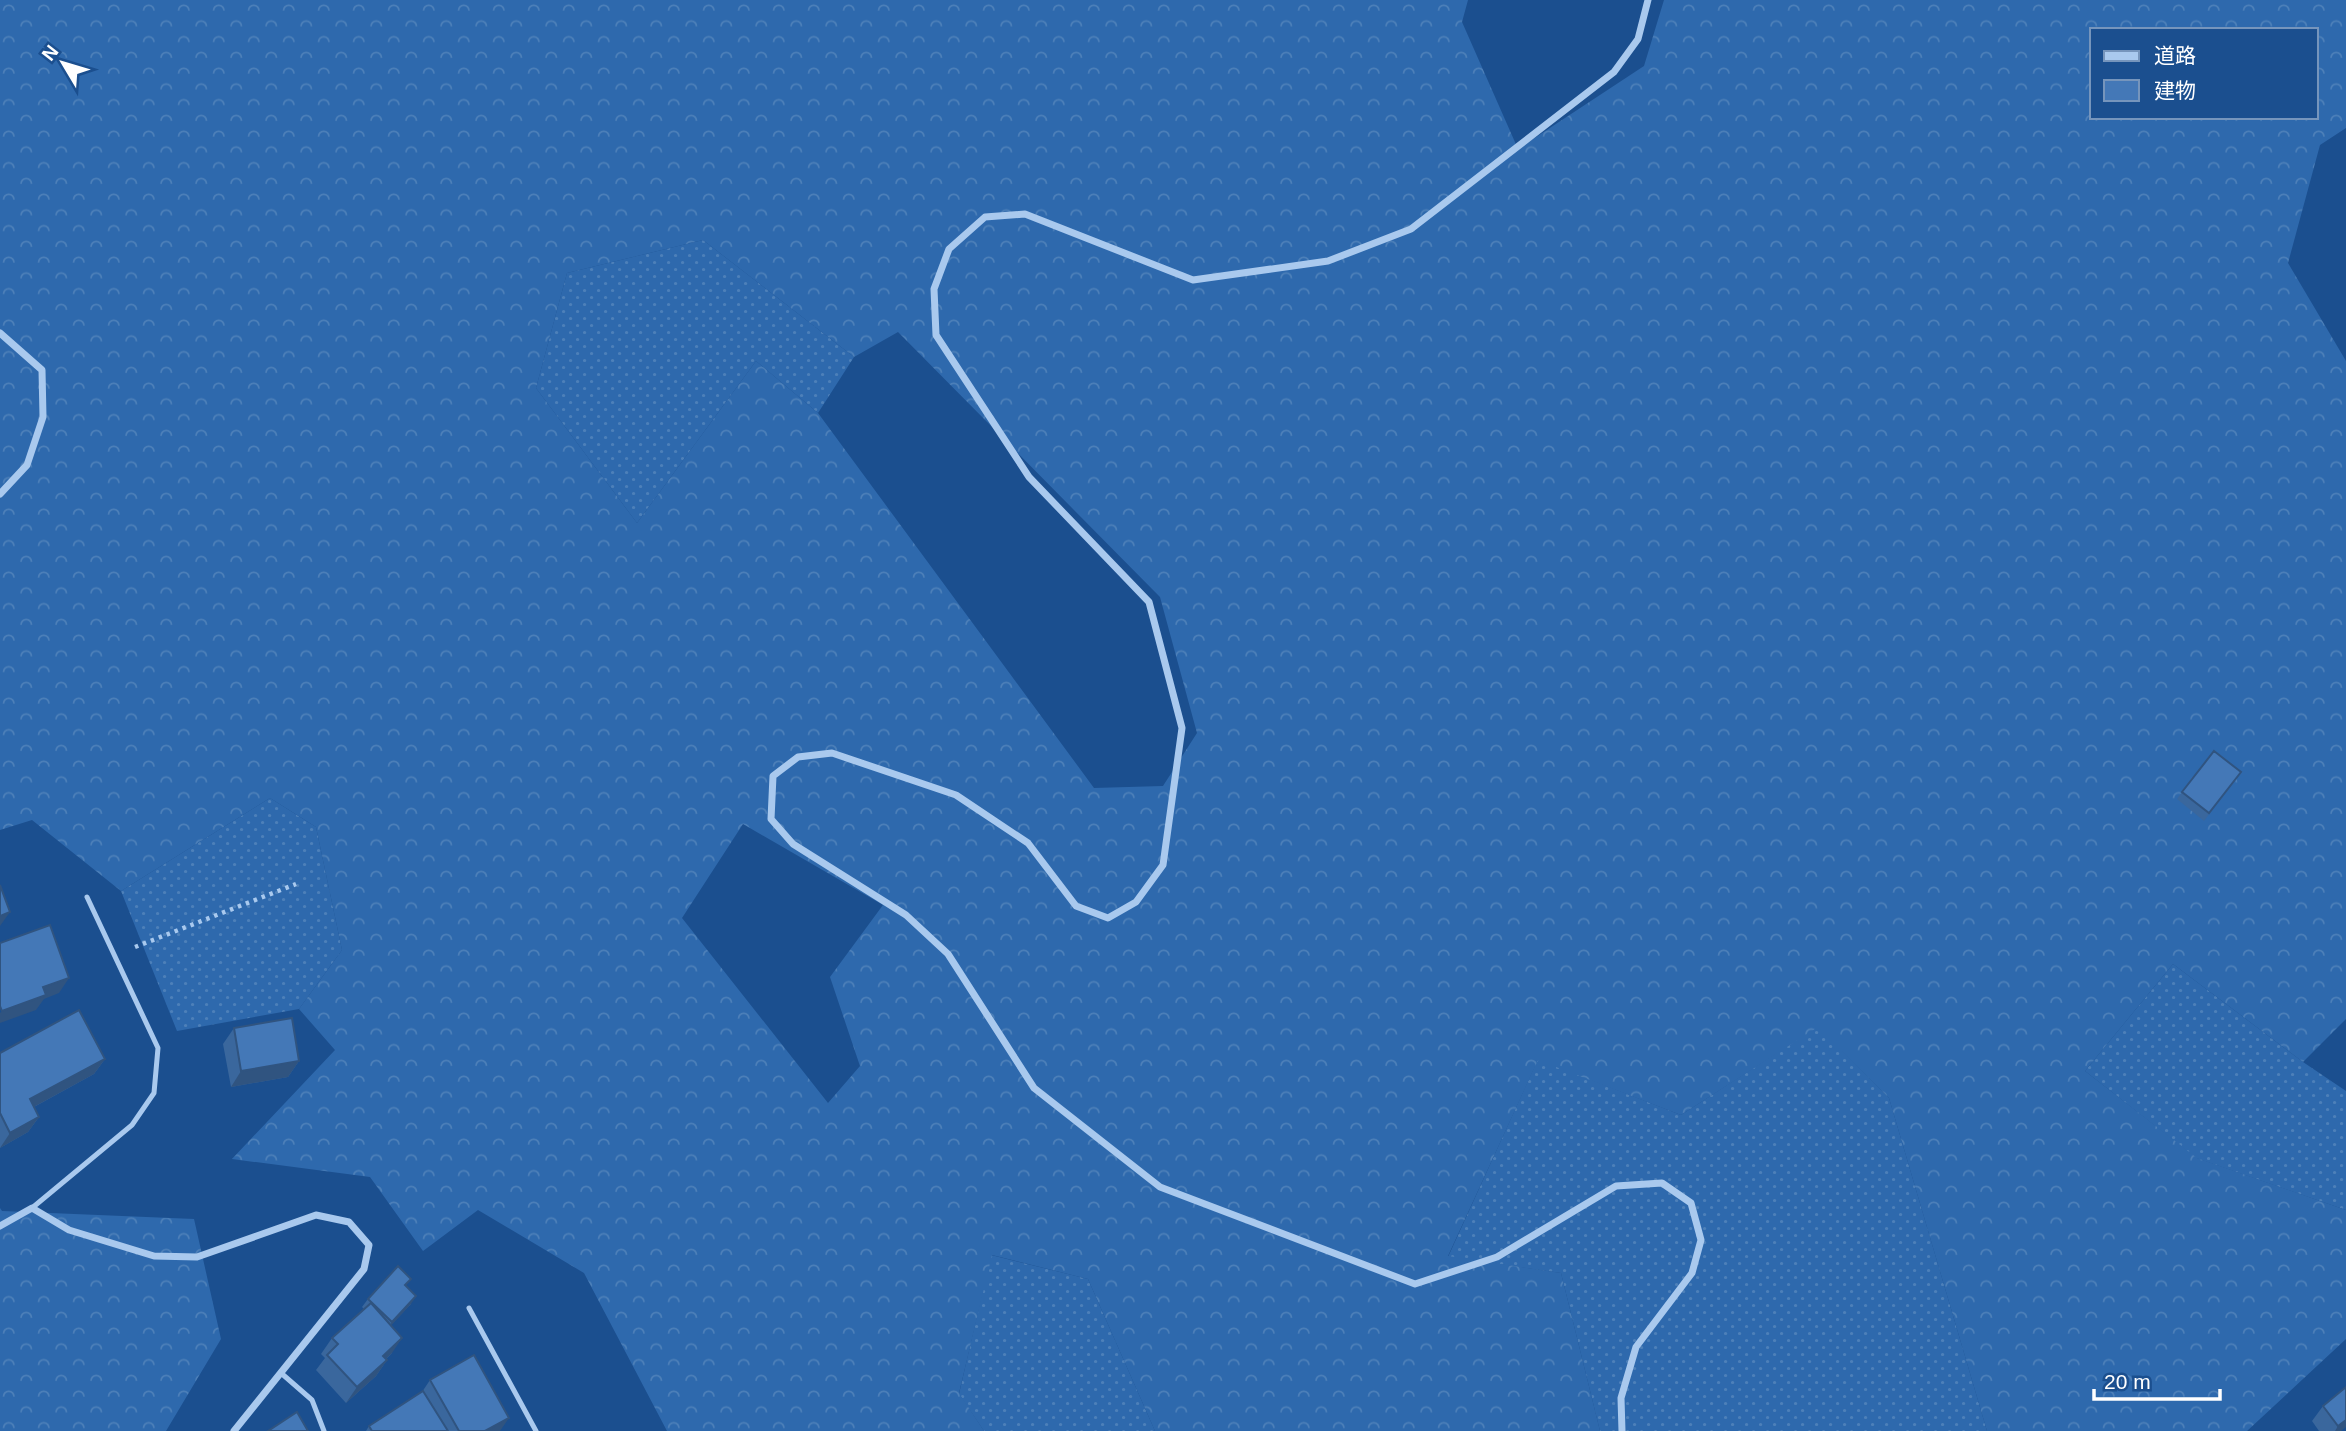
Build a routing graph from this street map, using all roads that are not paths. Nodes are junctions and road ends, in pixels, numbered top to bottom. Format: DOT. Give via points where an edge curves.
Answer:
graph roads {
  1 [pos="1648,0"];
  2 [pos="0,333"];
  3 [pos="0,494"];
  4 [pos="87,897"];
  5 [pos="32,1208"];
  6 [pos="0,1226"];
  7 [pos="468,1308"];
  8 [pos="281,1373"];
  9 [pos="234,1431"];
  10 [pos="324,1431"];
  11 [pos="536,1431"];
  12 [pos="1622,1431"];
  1 -- 12 [label="street" via="1638,40 1614,72 1411,229 1328,261 1193,280 1025,214 985,217 949,249 934,289 936,335 1029,477 1149,603 1182,728 1163,865 1136,902 1108,918 1076,906 1028,843 956,795 832,753 798,757 774,776 771,819 793,844 906,915 948,954 1034,1088 1160,1187 1415,1284 1497,1257 1616,1185 1662,1184 1691,1203 1701,1240 1692,1273 1636,1347 1621,1398"];
  2 -- 3 [label="street" via="42,370 43,417 27,465"];
  4 -- 5 [label="lane" via="158,1048 154,1093 132,1125"];
  5 -- 6 [label="street"];
  5 -- 8 [label="street" via="69,1230 154,1256 197,1257 316,1215 349,1222 369,1245 364,1269"];
  7 -- 11 [label="lane"];
  8 -- 9 [label="street"];
  8 -- 10 [label="lane" via="312,1400"];
}
